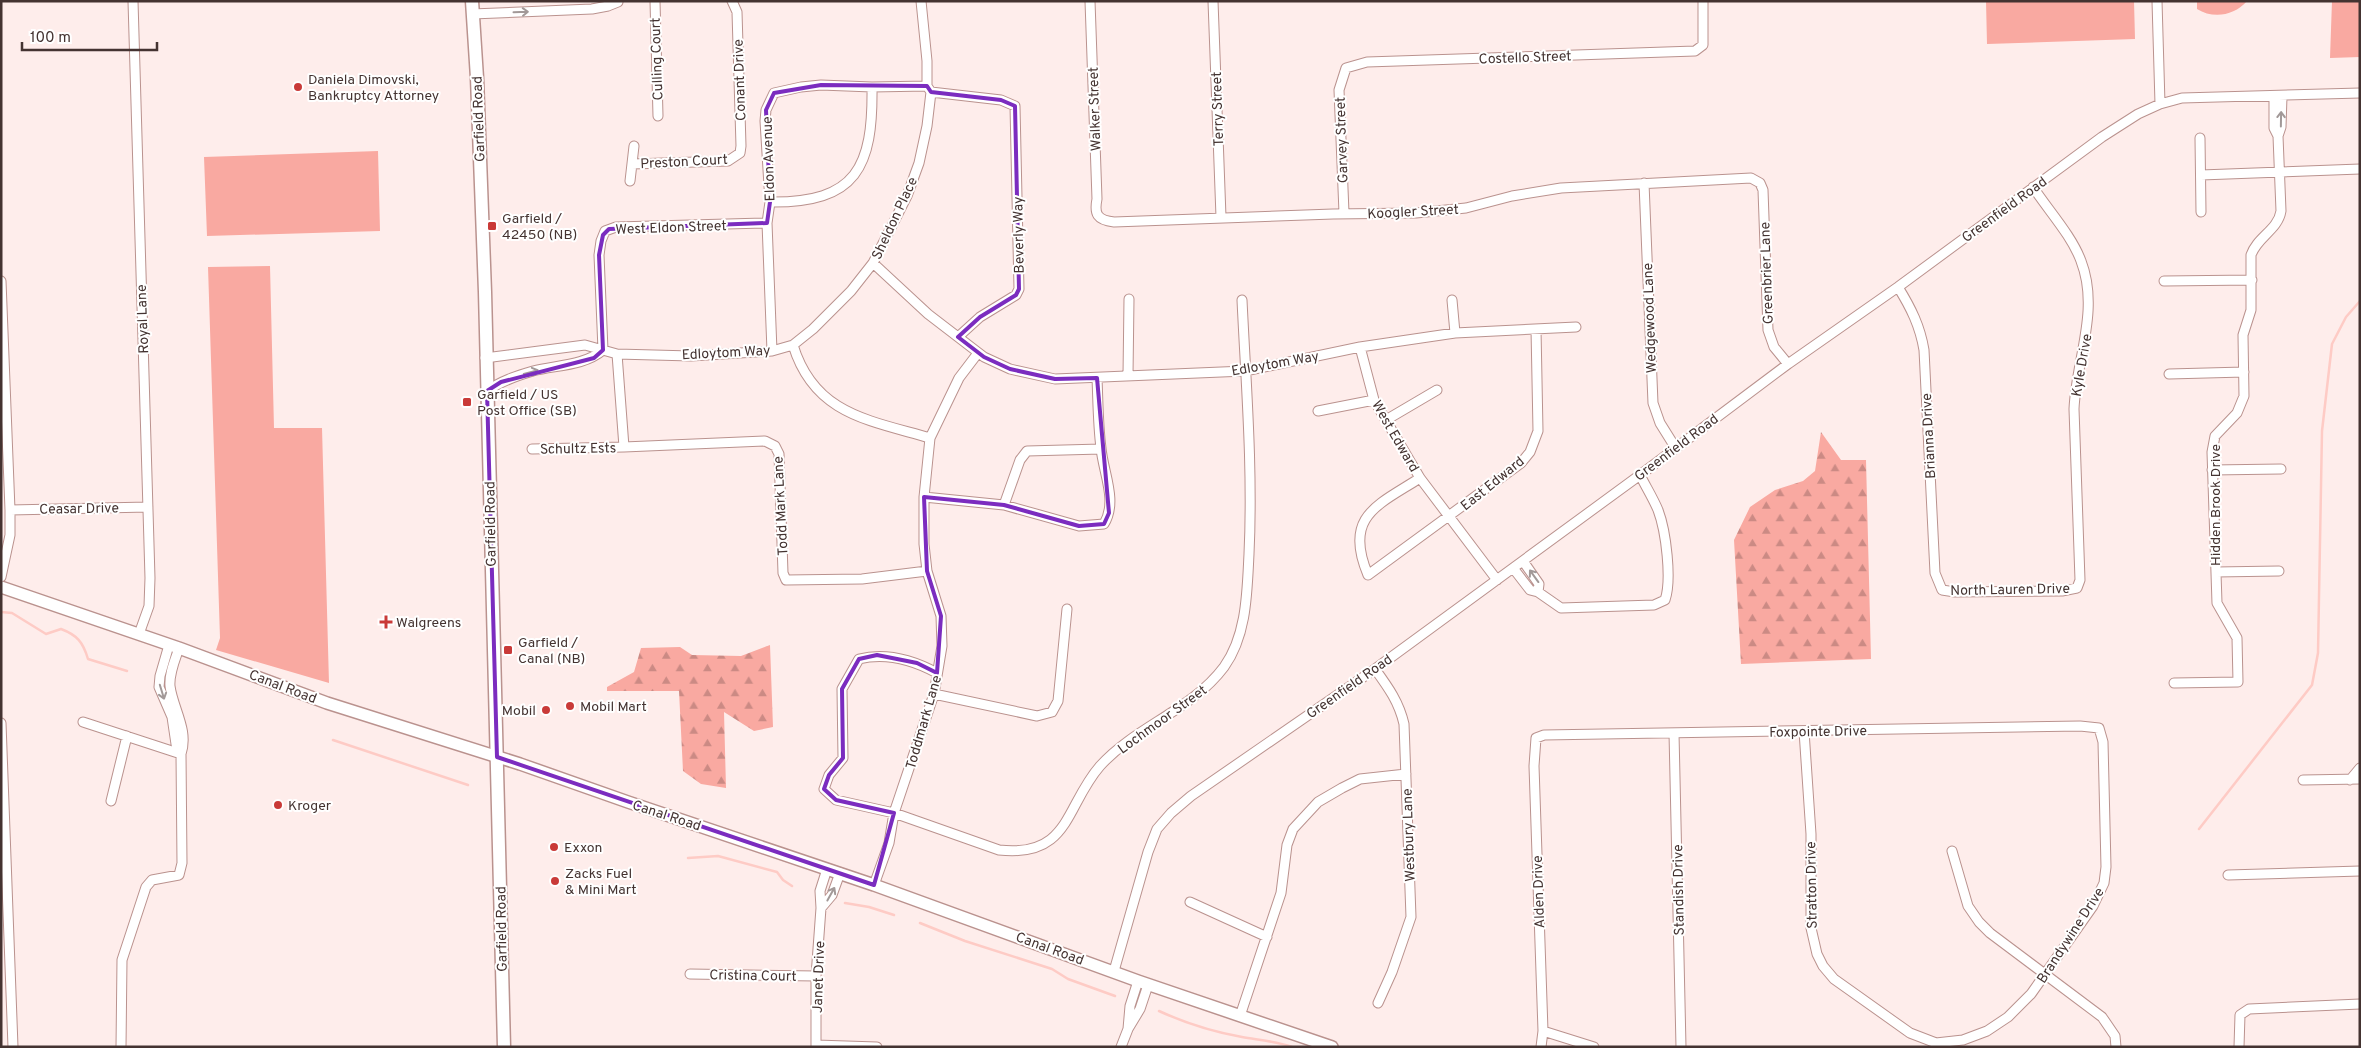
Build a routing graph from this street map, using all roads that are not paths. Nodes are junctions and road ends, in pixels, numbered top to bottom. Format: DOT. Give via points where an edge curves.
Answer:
graph roads {
  1 [pos="133,1"];
  2 [pos="476,1"];
  3 [pos="626,1"];
  4 [pos="655,1"];
  5 [pos="920,1"];
  6 [pos="1090,1"];
  7 [pos="1213,1"];
  8 [pos="1704,1"];
  9 [pos="2157,1"];
  10 [pos="617,2"];
  11 [pos="732,2"];
  12 [pos="472,6"];
  13 [pos="1346,68"];
  14 [pos="872,87"];
  15 [pos="929,89"];
  16 [pos="2360,93"];
  17 [pos="2278,97"];
  18 [pos="2160,104"];
  19 [pos="658,116"];
  20 [pos="2200,138"];
  21 [pos="634,146"];
  22 [pos="736,157"];
  23 [pos="632,164"];
  24 [pos="2360,169"];
  25 [pos="2279,172"];
  26 [pos="2201,175"];
  27 [pos="1757,179"];
  28 [pos="630,181"];
  29 [pos="1644,183"];
  30 [pos="2033,187"];
  31 [pos="770,202"];
  32 [pos="2201,212"];
  33 [pos="1344,213"];
  34 [pos="1097,216"];
  35 [pos="1221,218"];
  36 [pos="767,224"];
  37 [pos="872,264"];
  38 [pos="2252,280"];
  39 [pos="1,282"];
  40 [pos="2164,282"];
  41 [pos="1898,287"];
  42 [pos="1129,299"];
  43 [pos="1242,300"];
  44 [pos="1452,300"];
  45 [pos="1576,327"];
  46 [pos="1536,329"];
  47 [pos="1455,333"];
  48 [pos="958,337"];
  49 [pos="793,345"];
  50 [pos="1360,347"];
  51 [pos="603,350"];
  52 [pos="772,351"];
  53 [pos="978,353"];
  54 [pos="617,354"];
  55 [pos="485,358"];
  56 [pos="1788,364"];
  57 [pos="1245,371"];
  58 [pos="2244,372"];
  59 [pos="2169,374"];
  60 [pos="1128,375"];
  61 [pos="1097,378"];
  62 [pos="1437,390"];
  63 [pos="487,391"];
  64 [pos="1374,400"];
  65 [pos="1318,411"];
  66 [pos="1386,420"];
  67 [pos="930,438"];
  68 [pos="624,447"];
  69 [pos="1675,447"];
  70 [pos="532,449"];
  71 [pos="1101,449"];
  72 [pos="2281,469"];
  73 [pos="2212,470"];
  74 [pos="1640,475"];
  75 [pos="1420,478"];
  76 [pos="924,496"];
  77 [pos="1004,505"];
  78 [pos="148,507"];
  79 [pos="10,510"];
  80 [pos="1449,517"];
  81 [pos="1522,561"];
  82 [pos="1513,568"];
  83 [pos="2279,571"];
  84 [pos="927,572"];
  85 [pos="2216,572"];
  86 [pos="1,577"];
  87 [pos="1496,580"];
  88 [pos="1,587"];
  89 [pos="2077,588"];
  90 [pos="1942,590"];
  91 [pos="1538,592"];
  92 [pos="1067,609"];
  93 [pos="139,634"];
  94 [pos="174,647"];
  95 [pos="1375,669"];
  96 [pos="937,673"];
  97 [pos="2174,683"];
  98 [pos="934,694"];
  99 [pos="83,722"];
  100 [pos="2,723"];
  101 [pos="2099,728"];
  102 [pos="1804,731"];
  103 [pos="1674,733"];
  104 [pos="126,736"];
  105 [pos="1536,738"];
  106 [pos="181,754"];
  107 [pos="497,757"];
  108 [pos="2360,768"];
  109 [pos="1406,774"];
  110 [pos="2303,780"];
  111 [pos="2355,780"];
  112 [pos="111,800"];
  113 [pos="894,813"];
  114 [pos="1952,851"];
  115 [pos="827,869"];
  116 [pos="2360,871"];
  117 [pos="840,873"];
  118 [pos="2228,875"];
  119 [pos="874,884"];
  120 [pos="1190,902"];
  121 [pos="821,908"];
  122 [pos="1267,937"];
  123 [pos="1114,971"];
  124 [pos="6,973"];
  125 [pos="690,974"];
  126 [pos="2045,975"];
  127 [pos="816,976"];
  128 [pos="1143,983"];
  129 [pos="1378,1004"];
  130 [pos="2360,1004"];
  131 [pos="1240,1016"];
  132 [pos="1128,1029"];
  133 [pos="1543,1032"];
  134 [pos="1929,1044"];
  135 [pos="816,1046"];
  136 [pos="13,1047"];
  137 [pos="121,1047"];
  138 [pos="504,1047"];
  139 [pos="877,1047"];
  140 [pos="1121,1047"];
  141 [pos="1332,1047"];
  142 [pos="1541,1047"];
  143 [pos="1594,1047"];
  144 [pos="1681,1047"];
  145 [pos="2116,1047"];
  146 [pos="2239,1047"];
  1 -- 78 [label="street, Royal Lane"];
  2 -- 12 [label="street"];
  3 -- 10 [label="street"];
  4 -- 19 [label="street, Culling Court"];
  5 -- 15 [label="street, Sheldon Place"];
  6 -- 34 [label="street, Walker Street"];
  7 -- 35 [label="street, Terry Street"];
  8 -- 13 [label="street, Costello Street" via="1703,45 1694,51 1367,62"];
  9 -- 18 [label="street"];
  12 -- 10 [label="street, one-way" via="571,10"];
  11 -- 22 [label="street, Conant Drive" via="737,12 741,146"];
  12 -- 55 [label="main road, Garfield Road"];
  13 -- 33 [label="street, Garvey Street" via="1339,90"];
  14 -- 15 [label="street, Eldon Avenue"];
  14 -- 31 [label="street" via="868,147 853,177 820,198"];
  14 -- 31 [label="street, Eldon Avenue" via="821,85 774,93 765,121"];
  15 -- 37 [label="street, Sheldon Place" via="927,126 919,162 907,196"];
  15 -- 48 [label="street, Beverly Way" via="1001,100 1015,106 1018,289 1016,295 980,316"];
  16 -- 17 [label="street, Greenfield Road"];
  17 -- 18 [label="street, Greenfield Road" via="2182,98"];
  17 -- 25 [label="street, Hidden Brook Drive" via="2274,128 2278,136"];
  18 -- 30 [label="street, Greenfield Road" via="2122,124"];
  20 -- 26 [label="street"];
  21 -- 23 [label="street, Preston Court"];
  22 -- 23 [label="street, Preston Court" via="728,161"];
  23 -- 28 [label="street, Preston Court"];
  24 -- 25 [label="street"];
  25 -- 26 [label="street"];
  25 -- 38 [label="street, Hidden Brook Drive" via="2280,218 2254,248 2251,255"];
  26 -- 32 [label="street"];
  27 -- 29 [label="street, Koogler Street"];
  27 -- 56 [label="street, Greenbrier Lane" via="1763,190 1768,330 1774,347"];
  29 -- 33 [label="street, Koogler Street" via="1544,190 1466,208 1416,213"];
  29 -- 69 [label="street, Wedgewood Lane" via="1653,403 1660,423"];
  30 -- 41 [label="street, Greenfield Road"];
  30 -- 89 [label="street, Kyle Drive" via="2074,248 2086,278 2088,323 2074,387 2080,580"];
  31 -- 36 [label="street, Eldon Avenue"];
  33 -- 35 [label="street, Koogler Street"];
  34 -- 35 [label="street, Koogler Street" via="1114,222"];
  36 -- 51 [label="street, West Eldon Street" via="616,227 605,231 599,255"];
  36 -- 52 [label="street, Eldon Avenue"];
  37 -- 48 [label="street"];
  37 -- 49 [label="street, Sheldon Place" via="831,312"];
  38 -- 40 [label="street"];
  38 -- 58 [label="street, Hidden Brook Drive" via="2251,310 2243,335"];
  39 -- 79 [label="street"];
  41 -- 56 [label="street, Greenfield Road"];
  41 -- 90 [label="street, Brianna Drive" via="1921,331 1935,573"];
  42 -- 60 [label="street"];
  43 -- 57 [label="street, Lochmoor Street"];
  44 -- 47 [label="street"];
  45 -- 46 [label="street, Edloytom Way"];
  46 -- 47 [label="street, Edloytom Way"];
  46 -- 80 [label="street, East Edward" via="1538,431 1535,440 1521,463"];
  47 -- 50 [label="street, Edloytom Way"];
  48 -- 53 [label="street, Edloytom Way"];
  49 -- 52 [label="street, Edloytom Way"];
  49 -- 67 [label="street" via="810,382 821,395 863,418"];
  50 -- 57 [label="street, Edloytom Way"];
  50 -- 64 [label="street, West Edward"];
  51 -- 54 [label="street, Edloytom Way"];
  51 -- 55 [label="street, Edloytom Way" via="576,345"];
  63 -- 51 [label="street, one-way" via="501,382 533,371 594,358"];
  52 -- 54 [label="street, Edloytom Way" via="691,356"];
  53 -- 61 [label="street, Edloytom Way" via="996,364 1041,377"];
  53 -- 67 [label="street" via="959,378"];
  54 -- 68 [label="street"];
  55 -- 63 [label="main road, Garfield Road"];
  56 -- 69 [label="street, Greenfield Road"];
  57 -- 60 [label="street, Edloytom Way"];
  57 -- 113 [label="street, Lochmoor Street" via="1252,501 1247,590 1242,624 1224,666 1186,704 1123,745 1100,766 1061,831 1034,850 999,850"];
  58 -- 59 [label="street"];
  58 -- 73 [label="street, Hidden Brook Drive" via="2242,405 2215,436"];
  60 -- 61 [label="street, Edloytom Way"];
  61 -- 71 [label="street"];
  62 -- 66 [label="street"];
  63 -- 107 [label="main road, Garfield Road"];
  64 -- 65 [label="street"];
  64 -- 66 [label="street, West Edward"];
  66 -- 75 [label="street, West Edward"];
  67 -- 76 [label="street"];
  68 -- 70 [label="street, Schultz Ests"];
  68 -- 84 [label="street, Todd Mark Lane" via="765,441 775,446 786,580 862,579"];
  69 -- 74 [label="street, Greenfield Road"];
  71 -- 77 [label="street" via="1027,451 1020,460"];
  71 -- 77 [label="street" via="1110,501 1104,524 1079,526"];
  72 -- 73 [label="street"];
  73 -- 85 [label="street, Hidden Brook Drive"];
  74 -- 81 [label="street, Greenfield Road"];
  74 -- 91 [label="street" via="1662,526 1668,583 1665,600 1654,605 1561,608"];
  75 -- 80 [label="street, West Edward"];
  75 -- 80 [label="street, East Edward" via="1373,508 1364,519 1360,529 1360,547 1368,575"];
  76 -- 77 [label="street"];
  76 -- 84 [label="street, Toddmark Lane"];
  78 -- 79 [label="street, Ceasar Drive"];
  78 -- 93 [label="street, Royal Lane" via="149,606"];
  79 -- 86 [label="street" via="10,535"];
  80 -- 87 [label="street, West Edward"];
  81 -- 82 [label="street, Greenfield Road"];
  91 -- 81 [label="street, one-way" via="1539,584"];
  82 -- 87 [label="street, Greenfield Road"];
  82 -- 91 [label="street" via="1530,590"];
  83 -- 85 [label="street"];
  84 -- 96 [label="street, Toddmark Lane" via="941,616 942,646"];
  85 -- 97 [label="street, Hidden Brook Drive" via="2219,609 2236,638 2238,682"];
  87 -- 95 [label="street, Greenfield Road"];
  88 -- 93 [label="street, Canal Road"];
  89 -- 90 [label="street, North Lauren Drive" via="2062,591"];
  92 -- 98 [label="street" via="1058,702 1052,712 1037,716"];
  93 -- 94 [label="street, Canal Road"];
  94 -- 106 [label="street" via="160,676 160,687"];
  94 -- 107 [label="street, Canal Road" via="328,703"];
  95 -- 109 [label="street, Westbury Lane" via="1400,708 1404,724"];
  95 -- 123 [label="street, Greenfield Road" via="1192,796 1157,829"];
  96 -- 98 [label="street, Toddmark Lane"];
  96 -- 113 [label="street" via="918,663 877,655 859,659 842,689 843,758 829,775 824,789 836,800"];
  98 -- 113 [label="street, Toddmark Lane"];
  99 -- 104 [label="street"];
  100 -- 124 [label="street"];
  101 -- 102 [label="street, Foxpointe Drive"];
  101 -- 126 [label="street, Brandywine Drive" via="2103,742 2107,844 2104,883"];
  102 -- 103 [label="street, Foxpointe Drive"];
  102 -- 134 [label="street, Stratton Drive" via="1811,834 1811,928 1817,954 1834,979"];
  103 -- 105 [label="street, Foxpointe Drive" via="1564,734"];
  103 -- 144 [label="street, Standish Drive"];
  104 -- 106 [label="street"];
  104 -- 112 [label="street"];
  105 -- 133 [label="street, Alden Drive" via="1534,766"];
  106 -- 137 [label="street" via="182,862 178,875 152,880 142,896 122,960"];
  107 -- 115 [label="street, Canal Road"];
  107 -- 138 [label="main road, Garfield Road"];
  108 -- 111 [label="street"];
  109 -- 122 [label="street" via="1360,779 1318,802 1302,817 1292,829 1287,845 1281,893"];
  109 -- 129 [label="street, Westbury Lane" via="1411,917"];
  110 -- 111 [label="street"];
  113 -- 119 [label="street, Toddmark Lane" via="889,843"];
  114 -- 126 [label="street" via="1971,914 1990,933"];
  115 -- 117 [label="street, Canal Road"];
  115 -- 121 [label="street, Janet Drive" via="820,891"];
  116 -- 118 [label="street"];
  117 -- 119 [label="street, Canal Road"];
  121 -- 117 [label="street, Janet Drive, one-way" via="832,895"];
  119 -- 123 [label="street, Canal Road"];
  120 -- 122 [label="street"];
  121 -- 127 [label="street, Janet Drive"];
  122 -- 131 [label="street"];
  123 -- 128 [label="street, Canal Road"];
  124 -- 136 [label="street"];
  125 -- 127 [label="street, Cristina Court"];
  126 -- 134 [label="street, Brandywine Drive" via="2020,1006 1996,1025 1963,1040"];
  126 -- 145 [label="street" via="2102,1017 2115,1036"];
  127 -- 135 [label="street, Janet Drive"];
  128 -- 131 [label="street, Canal Road"];
  128 -- 132 [label="street" via="1140,1009"];
  128 -- 132 [label="street" via="1130,1006"];
  130 -- 146 [label="street" via="2249,1009 2240,1015"];
  131 -- 141 [label="street, Canal Road"];
  132 -- 140 [label="street"];
  133 -- 142 [label="street, Alden Drive"];
  133 -- 143 [label="street"];
  135 -- 139 [label="street"];
}
